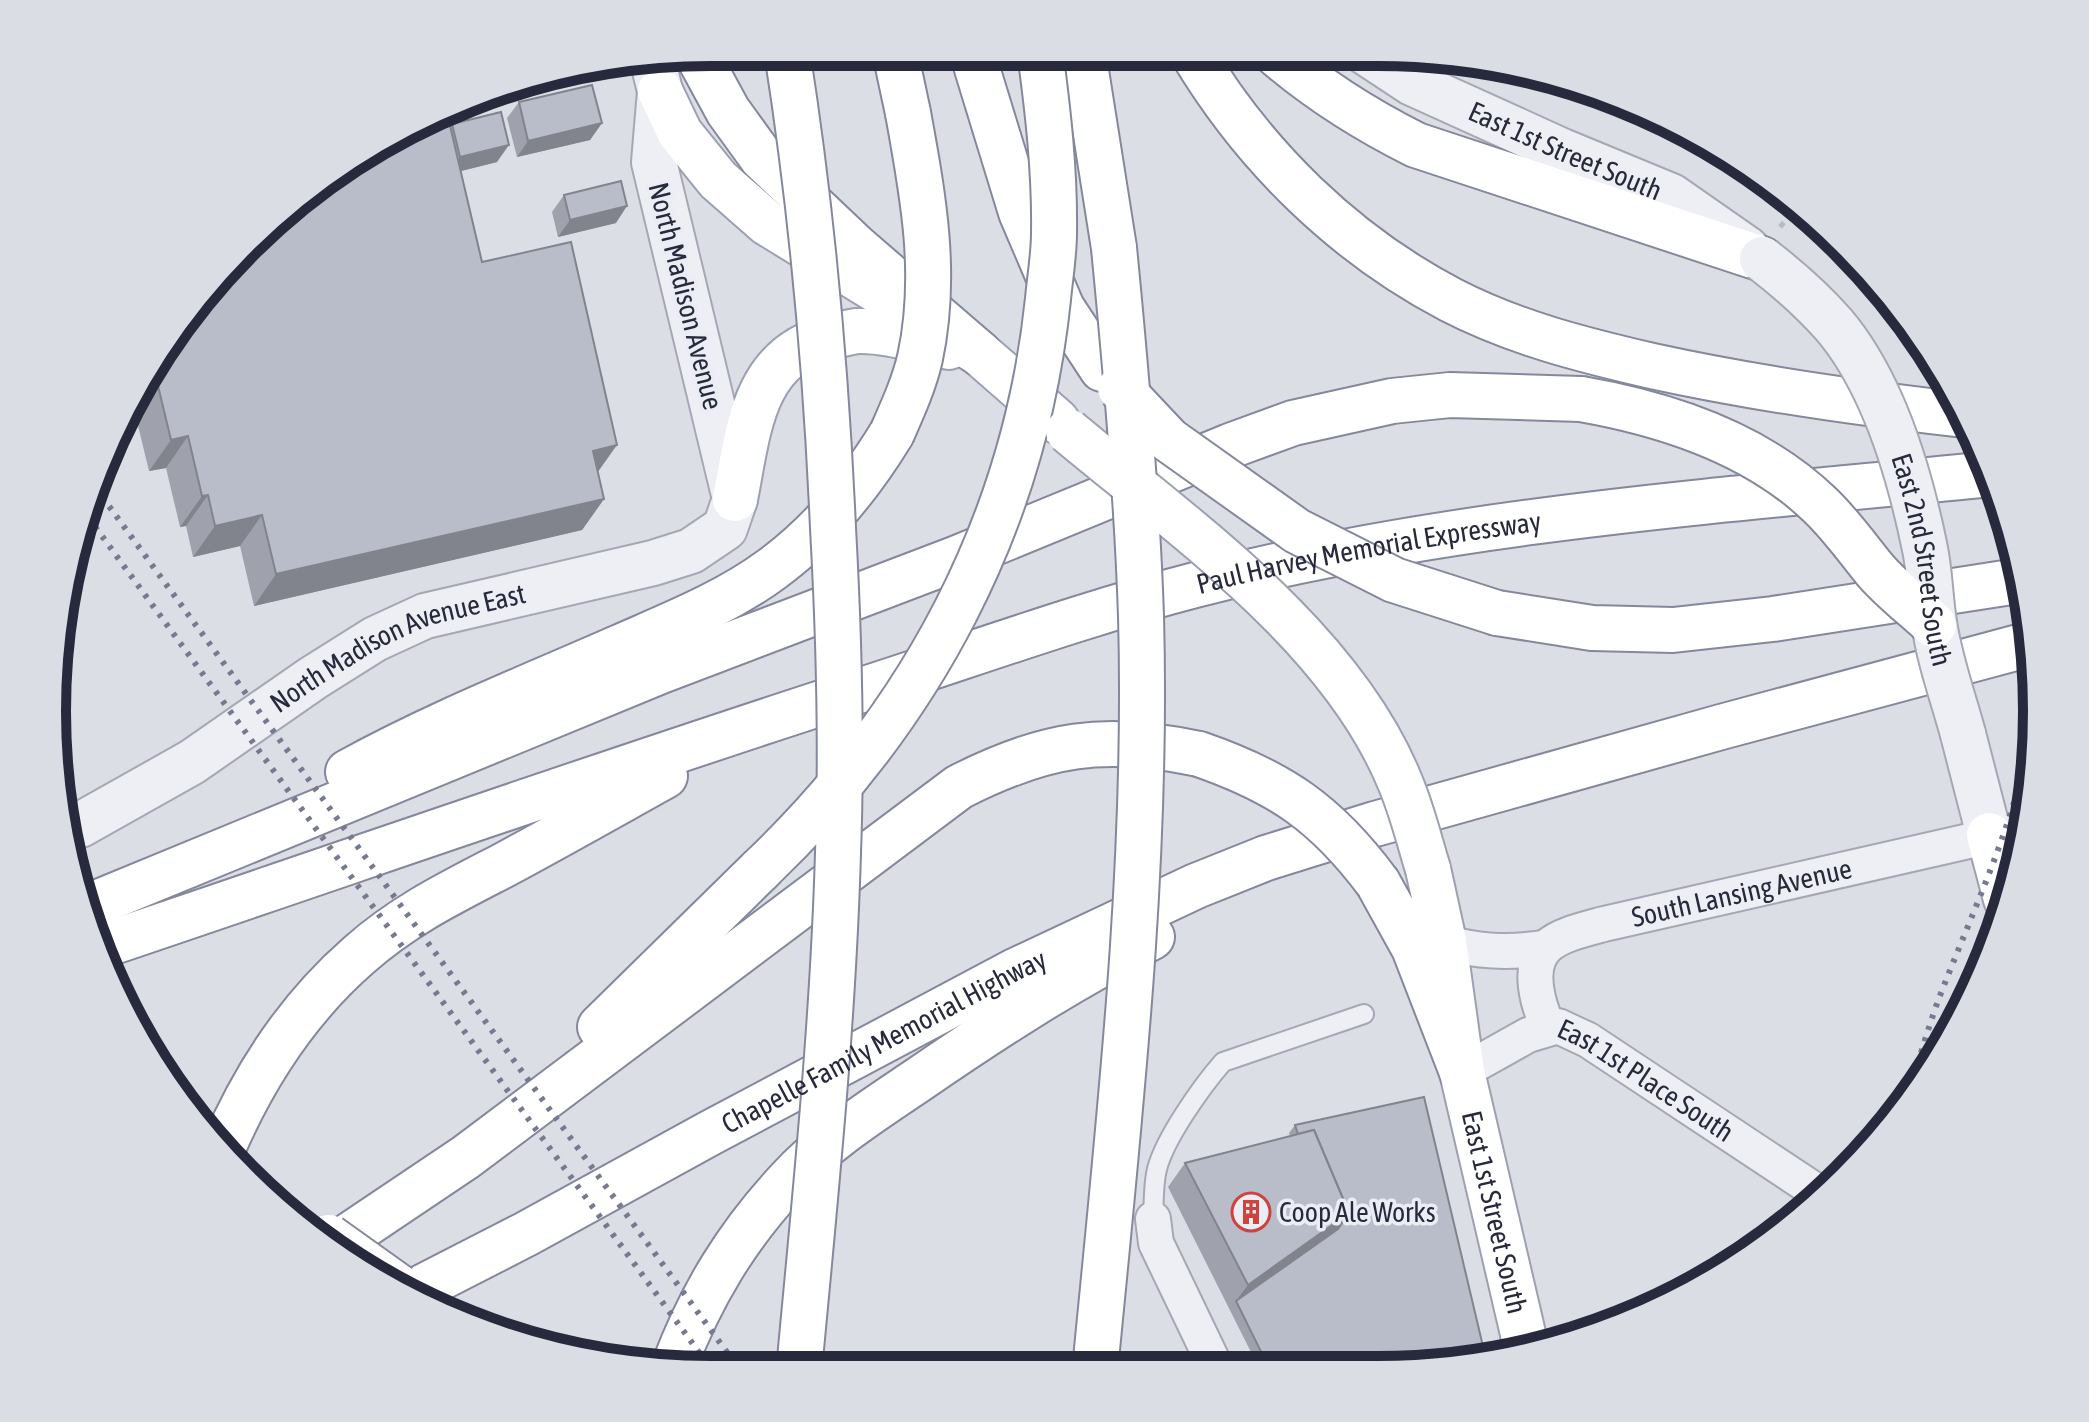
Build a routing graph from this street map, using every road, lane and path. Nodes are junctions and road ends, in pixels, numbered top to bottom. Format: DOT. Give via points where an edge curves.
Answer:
graph roads {
  1 [pos="704,66"];
  2 [pos="789,66"];
  3 [pos="898,66"];
  4 [pos="976,66"];
  5 [pos="1042,66"];
  6 [pos="1085,66"];
  7 [pos="1201,66"];
  8 [pos="1290,66"];
  9 [pos="1387,66"];
  10 [pos="656,76"];
  11 [pos="1791,216"];
  12 [pos="1770,244"];
  13 [pos="979,353"];
  14 [pos="1950,413"];
  15 [pos="1978,475"];
  16 [pos="735,499"];
  17 [pos="2010,582"];
  18 [pos="1934,625"];
  19 [pos="2019,647"];
  20 [pos="765,721"];
  21 [pos="1375,824"];
  22 [pos="76,826"];
  23 [pos="2007,831"];
  24 [pos="2007,855"];
  25 [pos="107,900"];
  26 [pos="1444,942"];
  27 [pos="109,943"];
  28 [pos="1543,948"];
  29 [pos="1364,1014"];
  30 [pos="1547,1029"];
  31 [pos="1462,1072"];
  32 [pos="228,1138"];
  33 [pos="466,1157"];
  34 [pos="1812,1188"];
  35 [pos="1153,1219"];
  36 [pos="343,1240"];
  37 [pos="422,1287"];
  38 [pos="1524,1339"];
  39 [pos="678,1355"];
  40 [pos="800,1356"];
  41 [pos="1096,1356"];
  42 [pos="1210,1356"];
  1 -- 13 [label="main road" via="762,158"];
  2 -- 40 [label="main road, bridge" via="823,349 839,638 832,990"];
  3 -- 25 [label="main road, bridge" via="927,221 928,299 910,391 892,433 860,484 794,552 744,588 367,761"];
  4 -- 17 [label="main road, bridge" via="1021,212 1062,308 1102,369 1169,440 1297,531 1394,580 1497,613 1592,628 1673,630"];
  5 -- 33 [label="main road, bridge" via="1054,234 1036,388 1014,468 971,582 940,644 869,747 804,828"];
  6 -- 41 [label="main road, bridge" via="1114,248 1141,618 1136,900"];
  7 -- 14 [label="main road" via="1229,110 1302,193 1398,270 1453,301 1525,332 1588,351 1814,398"];
  8 -- 12 [label="main road" via="1362,118 1416,145"];
  9 -- 12 [label="street, East 1st Street South" via="1412,83"];
  10 -- 13 [label="main road" via="680,133 718,180 767,223"];
  10 -- 16 [label="street, North Madison Avenue" via="654,162"];
  11 -- 12 [label="path"];
  12 -- 18 [label="street, East 2nd Street South, bridge" via="1795,285 1835,327 1885,412 1926,551"];
  13 -- 16 [label="main road" via="854,331 798,348 779,363 755,405"];
  13 -- 26 [label="main road, bridge" via="1255,587 1352,696 1399,780 1428,869"];
  15 -- 20 [label="main road, Paul Harvey Memorial Expressway" via="1539,521 1353,552 1197,585 1090,615"];
  16 -- 22 [label="street, North Madison Avenue East" via="725,528 691,551 425,616 375,639 192,762"];
  18 -- 23 [label="street, East 2nd Street South, bridge" via="1963,734"];
  18 -- 25 [label="main road, bridge" via="1877,573 1818,503 1767,464 1691,427 1581,399 1450,395 1392,401 1293,423 1230,446 661,671"];
  19 -- 21 [label="main road"];
  20 -- 27 [label="main road"];
  20 -- 32 [label="main road" via="441,896 360,953 290,1029 256,1079"];
  21 -- 37 [label="main road, Chapelle Family Memorial Highway" via="1266,858 1067,945"];
  21 -- 39 [label="main road" via="1101,963 1017,1012 857,1121 790,1178 755,1218 717,1272"];
  23 -- 24 [label="main road, East 2nd Street South"];
  23 -- 28 [label="street, South Lansing Avenue" via="1604,924"];
  26 -- 28 [label="street, South Lansing Avenue" via="1472,950"];
  26 -- 31 [label="main road"];
  28 -- 30 [label="street" via="1536,983"];
  29 -- 35 [label="lane" via="1223,1062 1163,1151"];
  30 -- 31 [label="street, East 1st Place South"];
  30 -- 34 [label="street, East 1st Place South" via="1558,1026 1588,1040"];
  31 -- 33 [label="main road, bridge" via="1414,948 1378,883 1333,829 1279,787 1239,768 1155,745 1093,744 1028,757 959,787"];
  31 -- 38 [label="main road, East 1st Street South"];
  33 -- 36 [label="main road"];
  35 -- 42 [label="street" via="1156,1243"];
}
